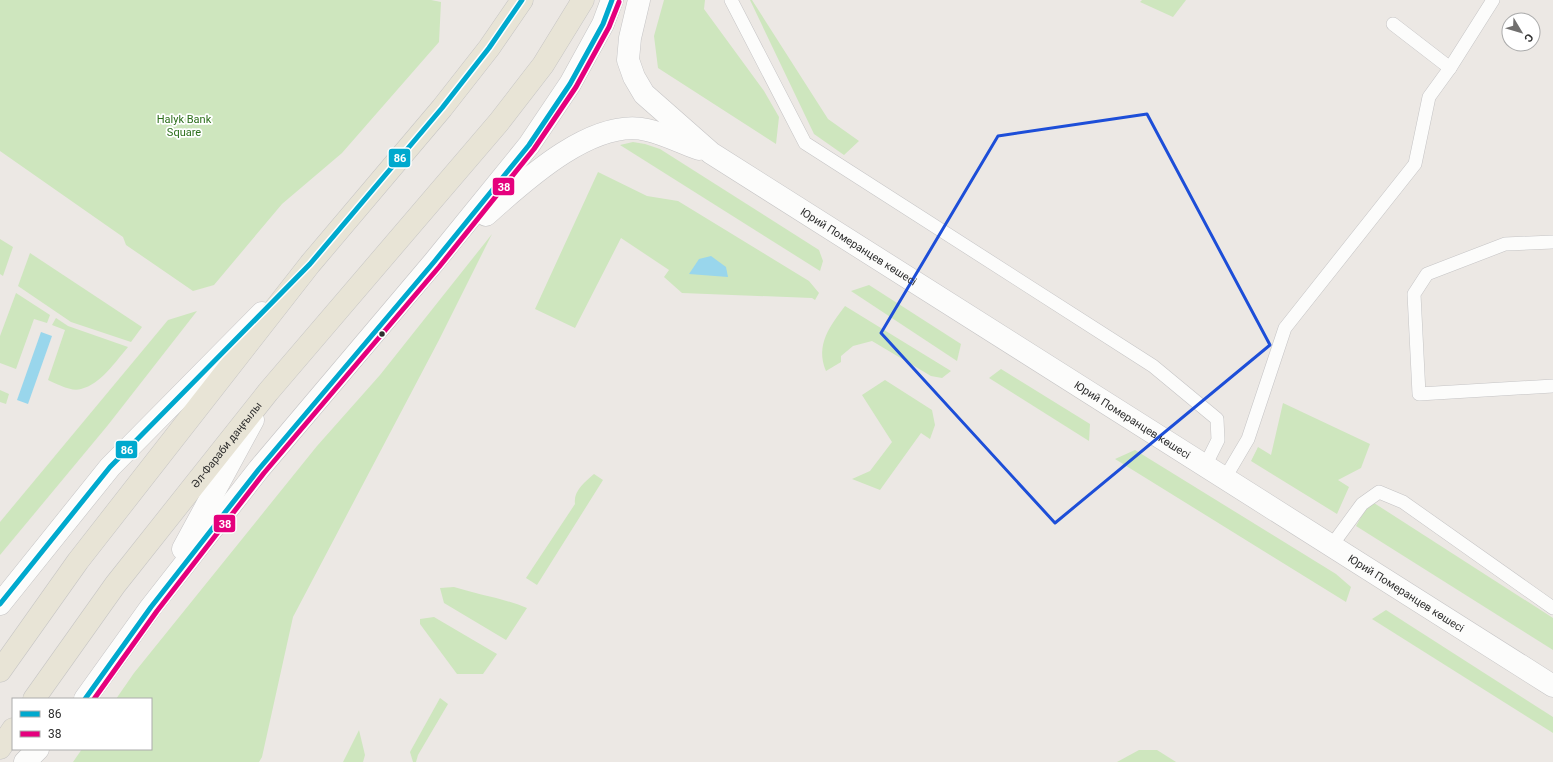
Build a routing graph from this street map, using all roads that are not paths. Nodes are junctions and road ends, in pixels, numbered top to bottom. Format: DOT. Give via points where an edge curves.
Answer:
graph roads {
  1 [pos="522,0"];
  2 [pos="583,0"];
  3 [pos="612,0"];
  4 [pos="639,0"];
  5 [pos="731,0"];
  6 [pos="1493,0"];
  7 [pos="1393,24"];
  8 [pos="1450,68"];
  9 [pos="711,153"];
  10 [pos="1553,242"];
  11 [pos="434,262"];
  12 [pos="310,264"];
  13 [pos="1553,386"];
  14 [pos="268,392"];
  15 [pos="1205,466"];
  16 [pos="1225,478"];
  17 [pos="1332,545"];
  18 [pos="0,604"];
  19 [pos="151,607"];
  20 [pos="1553,608"];
  21 [pos="0,671"];
  22 [pos="1553,686"];
  23 [pos="35,698"];
  24 [pos="86,698"];
  25 [pos="12,730"];
  26 [pos="0,748"];
  27 [pos="37,750"];
  28 [pos="50,750"];
  29 [pos="25,762"];
  30 [pos="42,762"];
  1 -- 12 [label="main road" via="489,48 442,108"];
  2 -- 14 [label="main road, Әл-Фараби даңғылы" via="542,65 499,122"];
  3 -- 11 [label="main road" via="603,24 570,84 529,145"];
  4 -- 9 [label="main road" via="628,60 634,77 644,94"];
  5 -- 15 [label="lane" via="805,143 1154,366 1217,419 1218,440"];
  6 -- 8 [label="lane"];
  7 -- 8 [label="lane"];
  8 -- 16 [label="lane" via="1428,97 1415,164 1285,328 1248,439"];
  9 -- 11 [label="main road" via="647,130 624,128 598,134 572,148 517,187"];
  9 -- 15 [label="main road, Юрий Померанцев көшесі"];
  10 -- 13 [label="lane" via="1505,244 1427,274 1414,294 1419,394"];
  11 -- 19 [label="main road" via="259,469"];
  12 -- 18 [label="main road" via="110,467"];
  12 -- 21 [label="main road" via="78,561"];
  14 -- 19 [label="main road"];
  14 -- 23 [label="main road, Әл-Фараби даңғылы" via="115,585"];
  15 -- 16 [label="main road, Юрий Померанцев көшесі"];
  16 -- 17 [label="main road, Юрий Померанцев көшесі"];
  17 -- 20 [label="lane" via="1362,504 1380,492 1403,502"];
  17 -- 22 [label="main road, Юрий Померанцев көшесі"];
  19 -- 24 [label="main road"];
  25 -- 26 [label="main road"];
  27 -- 29 [label="main road"];
  28 -- 30 [label="main road"];
}
